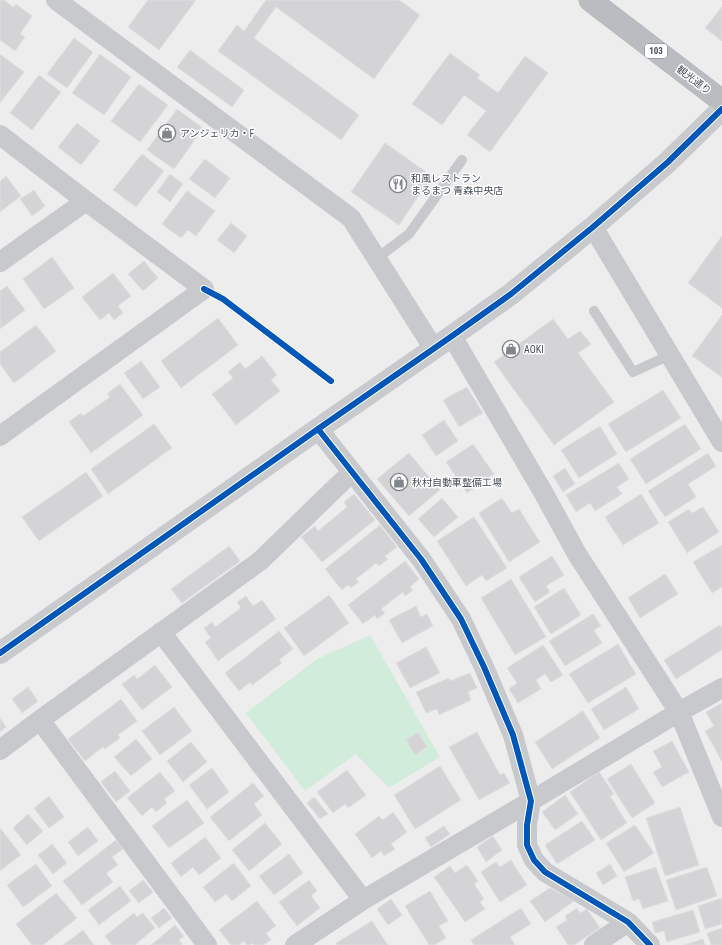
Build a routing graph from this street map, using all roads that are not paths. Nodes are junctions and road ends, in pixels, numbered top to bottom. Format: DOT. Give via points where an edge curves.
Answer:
graph roads {
  1 [pos="56,0"];
  2 [pos="597,2"];
  3 [pos="722,101"];
  4 [pos="722,109"];
  5 [pos="0,135"];
  6 [pos="462,160"];
  7 [pos="86,201"];
  8 [pos="593,227"];
  9 [pos="376,259"];
  10 [pos="0,262"];
  11 [pos="594,311"];
  12 [pos="452,336"];
  13 [pos="434,349"];
  14 [pos="670,355"];
  15 [pos="318,428"];
  16 [pos="0,436"];
  17 [pos="722,442"];
  18 [pos="352,472"];
  19 [pos="161,632"];
  20 [pos="0,653"];
  21 [pos="722,688"];
  22 [pos="679,712"];
  23 [pos="40,720"];
  24 [pos="0,750"];
  25 [pos="531,801"];
  26 [pos="722,817"];
  27 [pos="363,900"];
  28 [pos="628,922"];
  29 [pos="207,945"];
  30 [pos="295,945"];
  31 [pos="594,945"];
  32 [pos="650,945"];
  1 -- 9 [label="street" via="351,218"];
  2 -- 3 [label="highway, 観光通り / 103"];
  4 -- 8 [label="street" via="668,162"];
  5 -- 7 [label="street"];
  6 -- 9 [label="lane" via="409,234"];
  7 -- 10 [label="street"];
  7 -- 16 [label="street" via="204,289"];
  8 -- 12 [label="street" via="511,294"];
  8 -- 14 [label="street"];
  9 -- 13 [label="street"];
  11 -- 14 [label="lane" via="633,372"];
  12 -- 13 [label="street"];
  12 -- 22 [label="street" via="577,554"];
  13 -- 15 [label="street"];
  14 -- 17 [label="street"];
  15 -- 18 [label="street"];
  15 -- 20 [label="street"];
  18 -- 19 [label="street" via="260,561"];
  18 -- 25 [label="street" via="421,559 460,619 484,667 512,735"];
  19 -- 23 [label="street"];
  19 -- 27 [label="street"];
  21 -- 22 [label="street"];
  22 -- 25 [label="street"];
  22 -- 26 [label="street"];
  23 -- 24 [label="street"];
  23 -- 29 [label="street"];
  25 -- 27 [label="street"];
  25 -- 28 [label="street" via="527,845 534,860 545,872"];
  27 -- 30 [label="street"];
  28 -- 31 [label="street"];
  28 -- 32 [label="street"];
}
